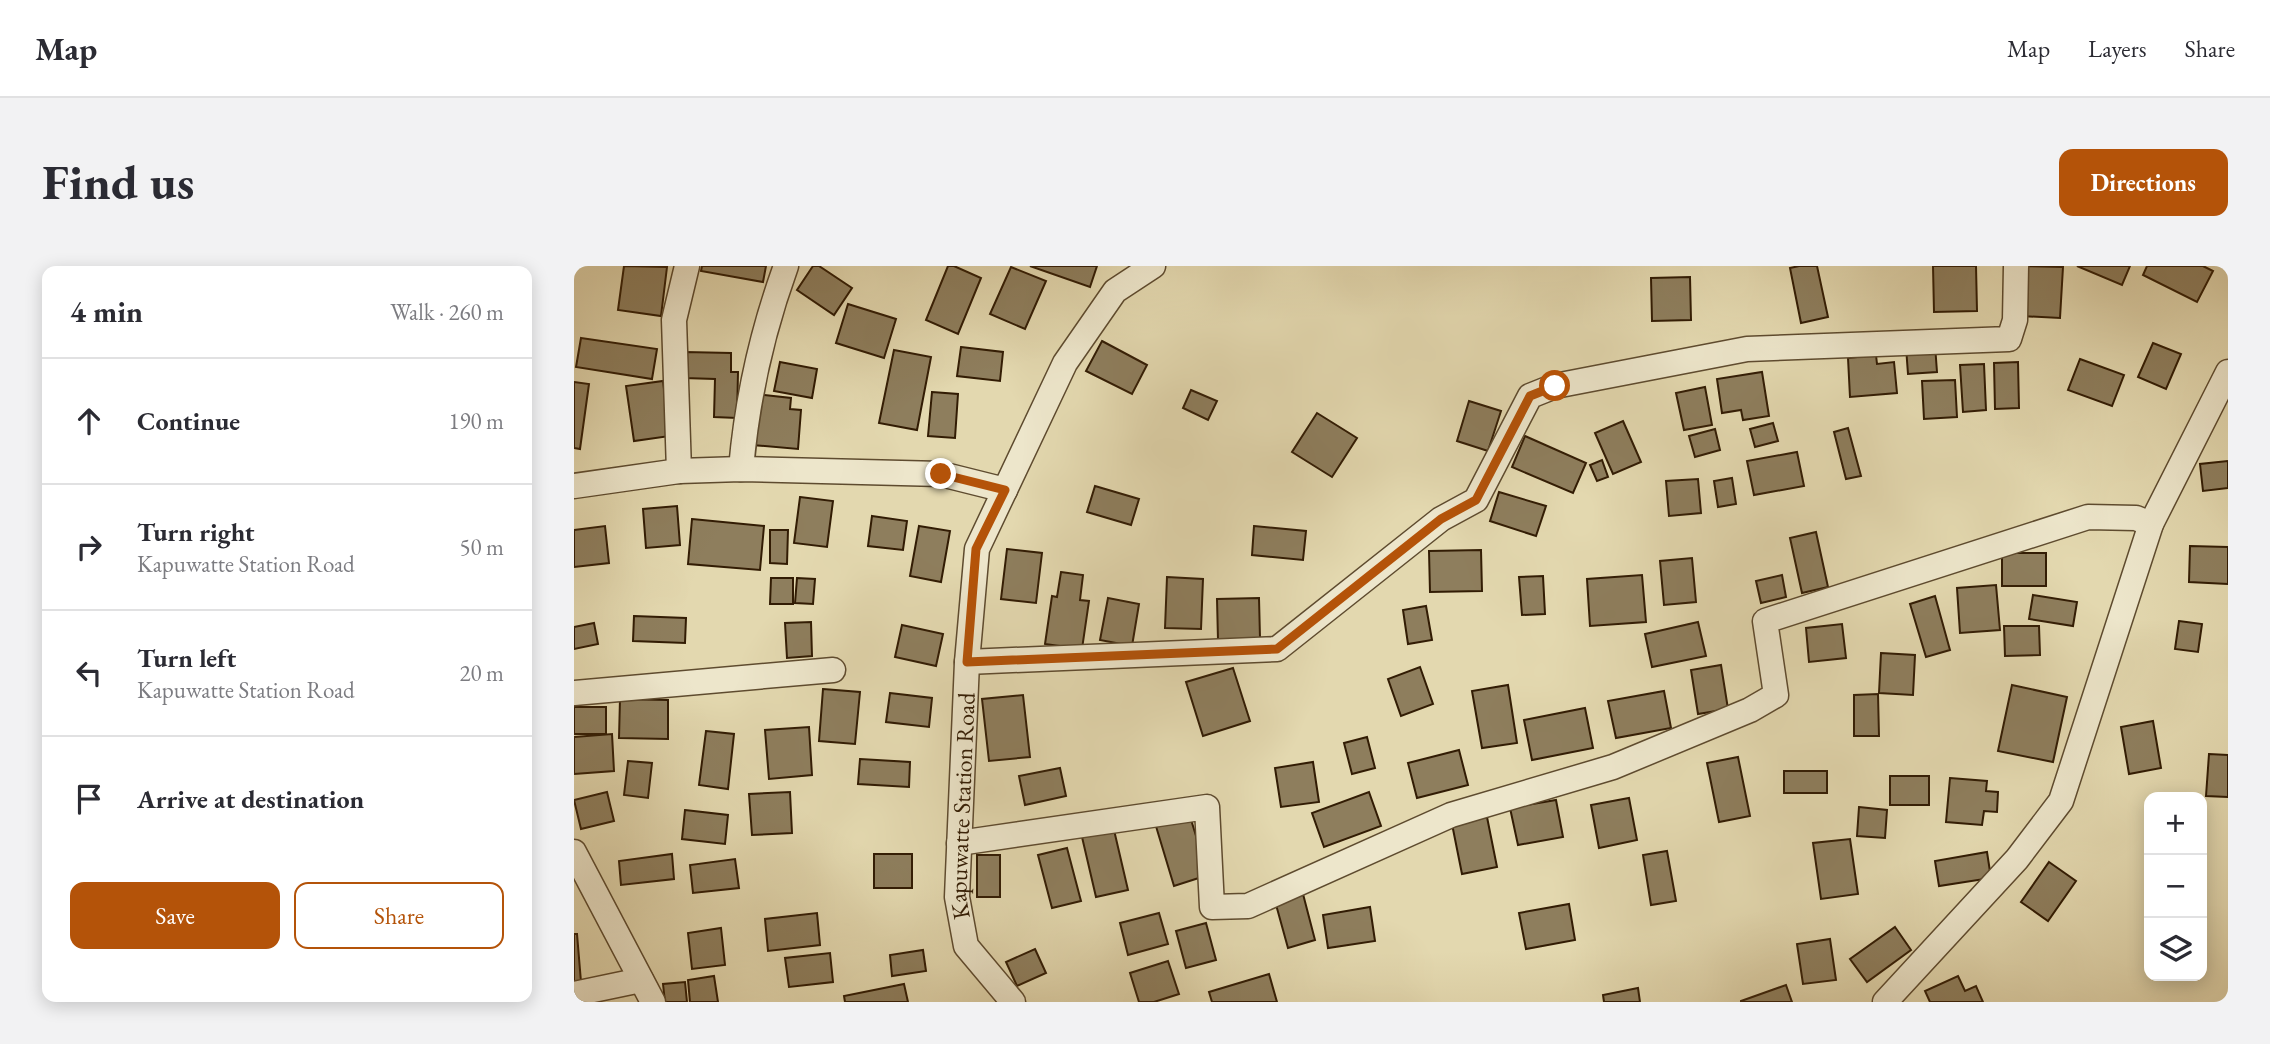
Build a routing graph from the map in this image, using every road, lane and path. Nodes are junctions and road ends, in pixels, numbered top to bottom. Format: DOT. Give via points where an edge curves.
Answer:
graph roads {
  1 [pos="687,266"];
  2 [pos="786,266"];
  3 [pos="1153,266"];
  4 [pos="2016,266"];
  5 [pos="2228,372"];
  6 [pos="741,469"];
  7 [pos="679,471"];
  8 [pos="574,486"];
  9 [pos="1005,490"];
  10 [pos="2151,524"];
  11 [pos="967,662"];
  12 [pos="833,670"];
  13 [pos="574,693"];
  14 [pos="959,844"];
  15 [pos="574,852"];
  16 [pos="641,979"];
  17 [pos="574,994"];
  18 [pos="653,1002"];
  19 [pos="1013,1002"];
  20 [pos="1885,1002"];
  1 -- 7 [label="street" via="674,320"];
  2 -- 6 [label="street" via="768,313 746,415"];
  3 -- 9 [label="street, Kapuwatte Station Road" via="1115,291 1065,363"];
  4 -- 11 [label="street" via="2015,320 2009,339 1747,349 1555,386 1530,396 1476,500 1441,519 1277,649"];
  5 -- 10 [label="street"];
  6 -- 7 [label="street"];
  6 -- 9 [label="street" via="941,474"];
  7 -- 8 [label="street"];
  9 -- 11 [label="street, Kapuwatte Station Road" via="976,549"];
  10 -- 14 [label="street" via="2136,518 2088,517 1765,621 1776,695 1750,710 1613,767 1451,815 1248,906 1212,907 1207,807"];
  10 -- 20 [label="street" via="2061,801 2017,859"];
  11 -- 14 [label="street, Kapuwatte Station Road"];
  12 -- 13 [label="street"];
  14 -- 19 [label="street, Kapuwatte Station Road" via="957,897 966,946"];
  15 -- 16 [label="street"];
  16 -- 17 [label="street"];
  16 -- 18 [label="street"];
}
